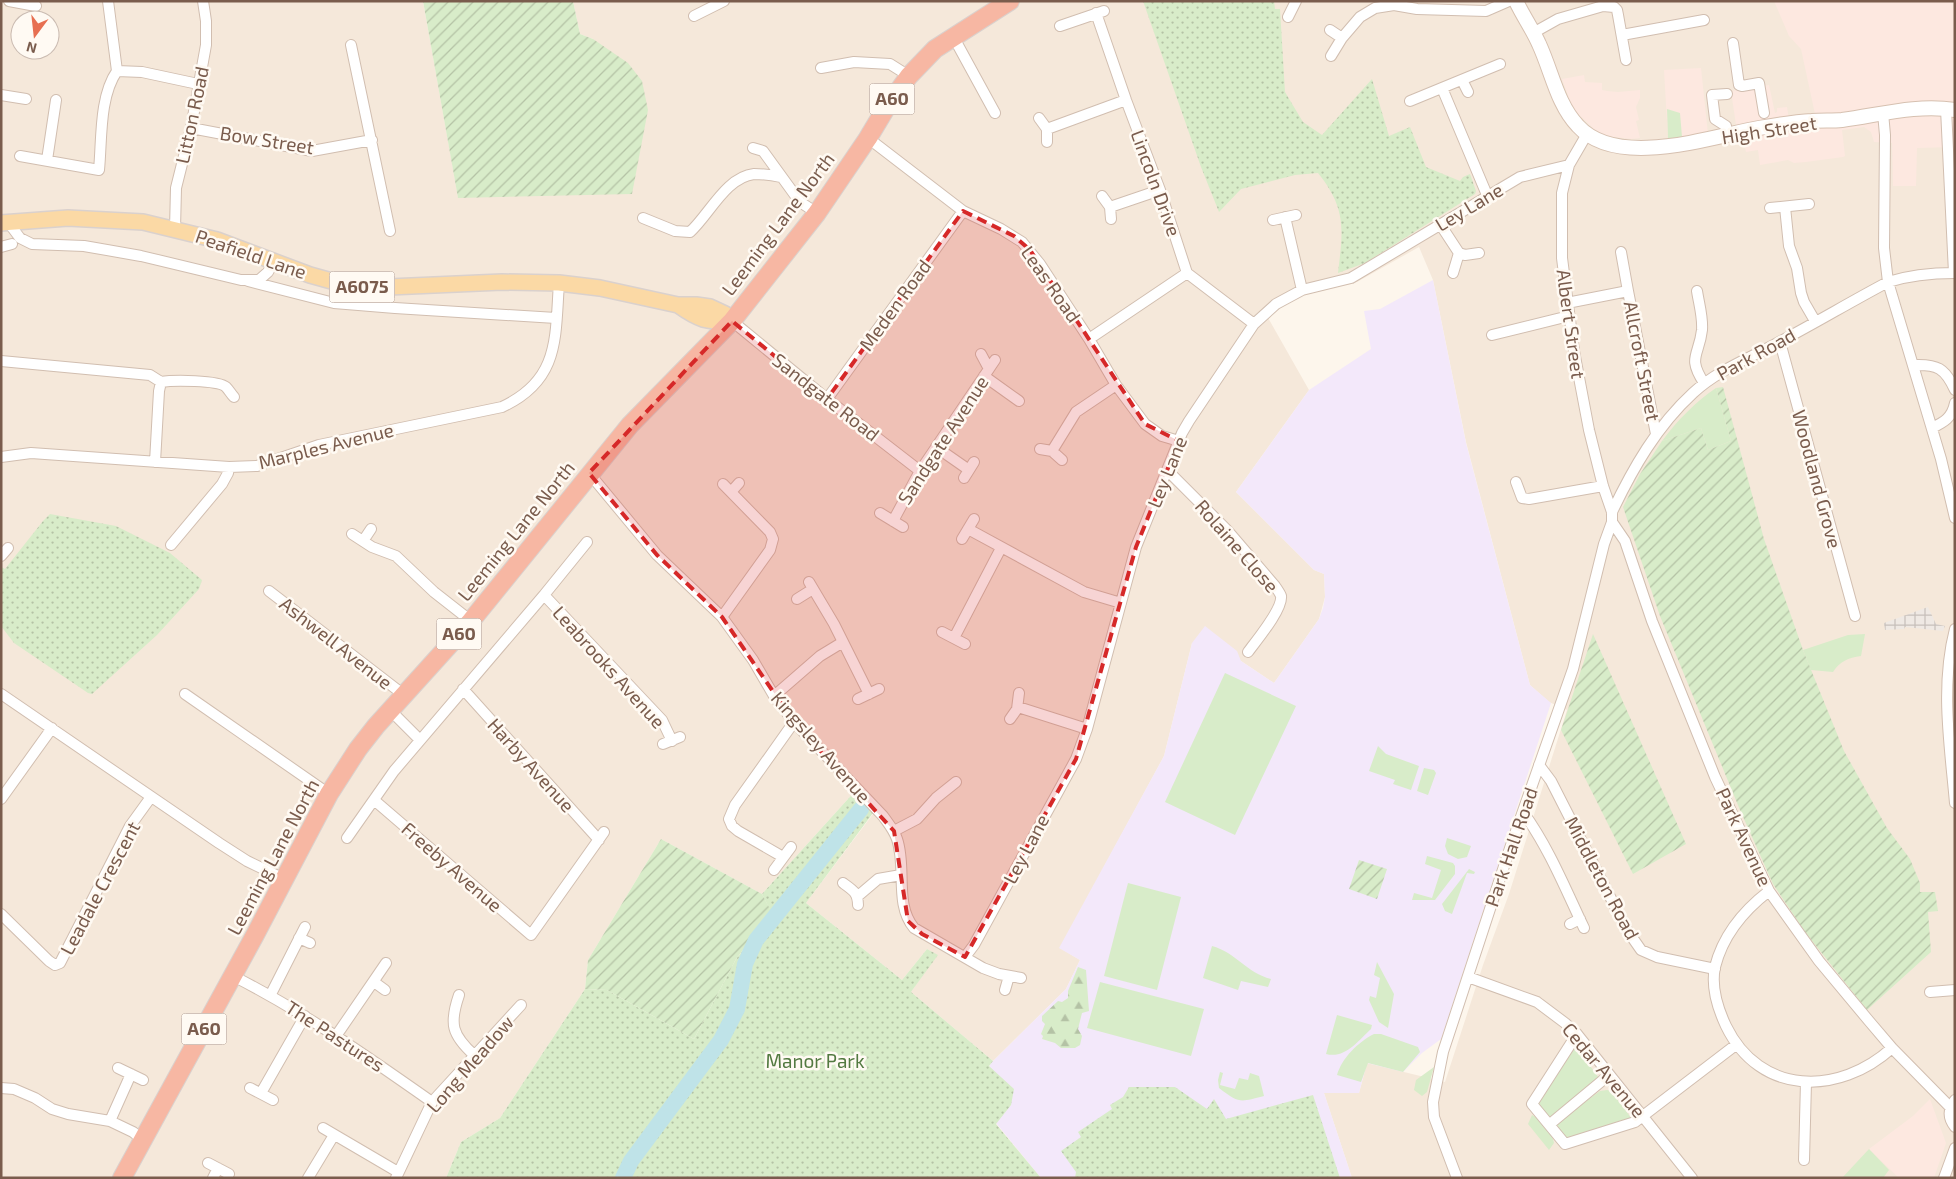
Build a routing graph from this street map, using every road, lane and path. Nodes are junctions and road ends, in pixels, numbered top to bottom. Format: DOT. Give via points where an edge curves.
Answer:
graph roads {
  1 [pos="9,1"];
  2 [pos="108,1"];
  3 [pos="203,1"];
  4 [pos="724,1"];
  5 [pos="1010,1"];
  6 [pos="1296,1"];
  7 [pos="1508,1"];
  8 [pos="1516,1"];
  9 [pos="25,2"];
  10 [pos="36,6"];
  11 [pos="694,16"];
  12 [pos="1288,18"];
  13 [pos="1704,20"];
  14 [pos="1060,26"];
  15 [pos="1330,30"];
  16 [pos="1533,33"];
  17 [pos="1622,34"];
  18 [pos="954,38"];
  19 [pos="1342,38"];
  20 [pos="1733,43"];
  21 [pos="351,45"];
  22 [pos="1331,56"];
  23 [pos="1626,60"];
  24 [pos="1500,64"];
  25 [pos="821,68"];
  26 [pos="118,71"];
  27 [pos="909,76"];
  28 [pos="1462,80"];
  29 [pos="198,84"];
  30 [pos="1442,88"];
  31 [pos="1468,92"];
  32 [pos="1727,94"];
  33 [pos="1,95"];
  34 [pos="26,99"];
  35 [pos="56,100"];
  36 [pos="1126,100"];
  37 [pos="1410,101"];
  38 [pos="1950,109"];
  39 [pos="994,113"];
  40 [pos="1883,113"];
  41 [pos="1039,118"];
  42 [pos="1765,121"];
  43 [pos="191,128"];
  44 [pos="1047,129"];
  45 [pos="1586,134"];
  46 [pos="1727,135"];
  47 [pos="868,138"];
  48 [pos="372,140"];
  49 [pos="1047,142"];
  50 [pos="1951,143"];
  51 [pos="753,148"];
  52 [pos="20,156"];
  53 [pos="46,160"];
  54 [pos="1569,165"];
  55 [pos="781,176"];
  56 [pos="1160,190"];
  57 [pos="1487,195"];
  58 [pos="1102,196"];
  59 [pos="1809,204"];
  60 [pos="1785,206"];
  61 [pos="1110,207"];
  62 [pos="1770,208"];
  63 [pos="963,212"];
  64 [pos="817,213"];
  65 [pos="1296,215"];
  66 [pos="1285,217"];
  67 [pos="643,218"];
  68 [pos="1111,219"];
  69 [pos="1273,220"];
  70 [pos="5,223"];
  71 [pos="1440,224"];
  72 [pos="175,229"];
  73 [pos="390,230"];
  74 [pos="1621,252"];
  75 [pos="1459,253"];
  76 [pos="1479,253"];
  77 [pos="274,261"];
  78 [pos="1187,273"];
  79 [pos="1453,273"];
  80 [pos="1954,273"];
  81 [pos="248,281"];
  82 [pos="1888,282"];
  83 [pos="559,283"];
  84 [pos="1302,290"];
  85 [pos="1628,291"];
  86 [pos="1697,291"];
  87 [pos="1567,303"];
  88 [pos="1568,316"];
  89 [pos="556,318"];
  90 [pos="732,321"];
  91 [pos="1815,321"];
  92 [pos="1254,324"];
  93 [pos="1492,334"];
  94 [pos="1089,339"];
  95 [pos="1780,342"];
  96 [pos="981,354"];
  97 [pos="995,360"];
  98 [pos="1,361"];
  99 [pos="1914,365"];
  100 [pos="986,373"];
  101 [pos="161,382"];
  102 [pos="1704,383"];
  103 [pos="1116,385"];
  104 [pos="1955,390"];
  105 [pos="234,397"];
  106 [pos="827,399"];
  107 [pos="1019,401"];
  108 [pos="1955,403"];
  109 [pos="1932,428"];
  110 [pos="1656,434"];
  111 [pos="1179,442"];
  112 [pos="936,447"];
  113 [pos="1040,449"];
  114 [pos="1052,451"];
  115 [pos="1,457"];
  116 [pos="1062,460"];
  117 [pos="154,462"];
  118 [pos="228,467"];
  119 [pos="969,470"];
  120 [pos="1168,470"];
  121 [pos="920,471"];
  122 [pos="590,473"];
  123 [pos="1516,482"];
  124 [pos="739,483"];
  125 [pos="723,484"];
  126 [pos="1603,486"];
  127 [pos="731,492"];
  128 [pos="880,513"];
  129 [pos="1612,516"];
  130 [pos="1955,518"];
  131 [pos="974,519"];
  132 [pos="893,521"];
  133 [pos="903,527"];
  134 [pos="371,529"];
  135 [pos="968,529"];
  136 [pos="352,534"];
  137 [pos="962,539"];
  138 [pos="363,541"];
  139 [pos="587,542"];
  140 [pos="171,545"];
  141 [pos="1001,548"];
  142 [pos="269,591"];
  143 [pos="544,596"];
  144 [pos="797,599"];
  145 [pos="1122,603"];
  146 [pos="1855,616"];
  147 [pos="722,617"];
  148 [pos="471,621"];
  149 [pos="1955,629"];
  150 [pos="942,632"];
  151 [pos="954,638"];
  152 [pos="843,642"];
  153 [pos="965,644"];
  154 [pos="1248,652"];
  155 [pos="463,690"];
  156 [pos="1019,693"];
  157 [pos="1,694"];
  158 [pos="185,694"];
  159 [pos="404,695"];
  160 [pos="774,696"];
  161 [pos="858,699"];
  162 [pos="1018,707"];
  163 [pos="390,710"];
  164 [pos="1010,719"];
  165 [pos="794,722"];
  166 [pos="52,728"];
  167 [pos="1087,729"];
  168 [pos="420,740"];
  169 [pos="671,741"];
  170 [pos="1539,765"];
  171 [pos="956,782"];
  172 [pos="329,794"];
  173 [pos="151,797"];
  174 [pos="1,799"];
  175 [pos="374,800"];
  176 [pos="1955,803"];
  177 [pos="1523,812"];
  178 [pos="894,831"];
  179 [pos="347,838"];
  180 [pos="791,847"];
  181 [pos="783,857"];
  182 [pos="774,870"];
  183 [pos="901,875"];
  184 [pos="284,879"];
  185 [pos="843,883"];
  186 [pos="1769,891"];
  187 [pos="1,914"];
  188 [pos="1570,924"];
  189 [pos="305,927"];
  190 [pos="531,935"];
  191 [pos="299,938"];
  192 [pos="310,943"];
  193 [pos="965,957"];
  194 [pos="386,963"];
  195 [pos="1715,969"];
  196 [pos="234,976"];
  197 [pos="1009,976"];
  198 [pos="1468,977"];
  199 [pos="1020,978"];
  200 [pos="374,982"];
  201 [pos="385,990"];
  202 [pos="1005,990"];
  203 [pos="1955,990"];
  204 [pos="1930,993"];
  205 [pos="270,994"];
  206 [pos="459,996"];
  207 [pos="521,1005"];
  208 [pos="305,1016"];
  209 [pos="1577,1034"];
  210 [pos="336,1036"];
  211 [pos="1737,1044"];
  212 [pos="1892,1048"];
  213 [pos="474,1055"];
  214 [pos="118,1068"];
  215 [pos="131,1074"];
  216 [pos="1609,1075"];
  217 [pos="143,1080"];
  218 [pos="1806,1082"];
  219 [pos="1,1088"];
  220 [pos="250,1088"];
  221 [pos="261,1093"];
  222 [pos="273,1100"];
  223 [pos="432,1102"];
  224 [pos="1953,1103"];
  225 [pos="1642,1116"];
  226 [pos="110,1121"];
  227 [pos="1550,1124"];
  228 [pos="1955,1127"];
  229 [pos="323,1128"];
  230 [pos="334,1135"];
  231 [pos="143,1140"];
  232 [pos="1955,1148"];
  233 [pos="1804,1160"];
  234 [pos="208,1163"];
  235 [pos="216,1173"];
  236 [pos="229,1174"];
  237 [pos="397,1175"];
  238 [pos="122,1178"];
  239 [pos="308,1178"];
  240 [pos="1457,1178"];
  241 [pos="1692,1178"];
  242 [pos="1944,1178"];
  1 -- 9 [label="street"];
  2 -- 26 [label="street"];
  3 -- 29 [label="street, Litton Road" via="206,45"];
  4 -- 11 [label="street"];
  5 -- 18 [label="highway, Leeming Lane North / A60"];
  6 -- 12 [label="street"];
  7 -- 19 [label="street" via="1486,11 1394,5 1375,8 1360,17"];
  8 -- 16 [label="street"];
  9 -- 10 [label="street"];
  13 -- 17 [label="street"];
  14 -- 36 [label="street, Lincoln Drive" via="1100,12"];
  15 -- 19 [label="street"];
  16 -- 17 [label="street" via="1558,20 1603,6 1614,7"];
  16 -- 45 [label="street" via="1570,117"];
  17 -- 23 [label="street"];
  18 -- 27 [label="highway, Leeming Lane North / A60" via="935,49"];
  18 -- 39 [label="street"];
  19 -- 22 [label="street"];
  20 -- 42 [label="street" via="1739,85 1759,83"];
  21 -- 48 [label="street"];
  24 -- 28 [label="street"];
  25 -- 27 [label="street" via="854,62 890,64"];
  26 -- 29 [label="street" via="142,72"];
  26 -- 53 [label="street" via="110,82 103,118 99,170"];
  27 -- 47 [label="highway, Leeming Lane North / A60"];
  28 -- 30 [label="street"];
  28 -- 31 [label="street"];
  29 -- 43 [label="street, Litton Road"];
  30 -- 37 [label="street"];
  30 -- 57 [label="street"];
  32 -- 46 [label="street" via="1712,95 1716,119 1726,126"];
  33 -- 34 [label="street" via="12,102"];
  35 -- 53 [label="street"];
  36 -- 44 [label="street"];
  36 -- 56 [label="street, Lincoln Drive"];
  38 -- 40 [label="street, High Street"];
  38 -- 50 [label="street"];
  40 -- 42 [label="street, High Street" via="1840,120"];
  40 -- 82 [label="street" via="1884,248"];
  41 -- 44 [label="street"];
  42 -- 46 [label="street, High Street"];
  43 -- 48 [label="street, Bow Street" via="312,151"];
  43 -- 72 [label="street, Litton Road" via="176,188"];
  44 -- 49 [label="street"];
  45 -- 46 [label="street, High Street" via="1607,145 1631,147 1687,144"];
  45 -- 54 [label="street, Albert Street"];
  47 -- 63 [label="street, Leas Road"];
  47 -- 64 [label="highway, Leeming Lane North / A60"];
  48 -- 73 [label="street"];
  50 -- 80 [label="street"];
  51 -- 55 [label="street" via="763,151"];
  52 -- 53 [label="street"];
  54 -- 57 [label="street, Ley Lane" via="1520,176"];
  54 -- 87 [label="street, Albert Street" via="1562,193 1561,227"];
  55 -- 64 [label="street" via="800,202"];
  55 -- 67 [label="street" via="754,174 736,181 690,232 675,231"];
  56 -- 61 [label="street"];
  56 -- 78 [label="street, Lincoln Drive"];
  57 -- 71 [label="street, Ley Lane"];
  58 -- 61 [label="street"];
  59 -- 60 [label="street"];
  60 -- 62 [label="street"];
  60 -- 91 [label="street" via="1789,246 1798,268 1801,293"];
  61 -- 68 [label="street"];
  63 -- 94 [label="street, Leas Road" via="1001,229 1026,246"];
  63 -- 106 [label="street, Meden Road"];
  64 -- 90 [label="highway, Leeming Lane North / A60"];
  65 -- 66 [label="street"];
  66 -- 69 [label="street"];
  66 -- 84 [label="street"];
  70 -- 72 [label="main road, Peafield Lane / A6075" via="103,218"];
  70 -- 81 [label="street" via="20,238 32,244 84,246"];
  71 -- 75 [label="street"];
  71 -- 84 [label="street, Ley Lane" via="1351,278"];
  72 -- 77 [label="main road, Peafield Lane / A6075"];
  74 -- 85 [label="street"];
  75 -- 76 [label="street"];
  75 -- 79 [label="street"];
  77 -- 81 [label="street" via="259,280"];
  77 -- 83 [label="main road, Peafield Lane / A6075" via="330,282 367,288"];
  78 -- 92 [label="street"];
  78 -- 94 [label="street"];
  80 -- 82 [label="street, Park Road" via="1906,276"];
  81 -- 89 [label="street" via="334,303"];
  82 -- 91 [label="street, Park Road"];
  82 -- 99 [label="street"];
  83 -- 89 [label="street, Marples Avenue"];
  83 -- 90 [label="main road, Peafield Lane / A6075" via="619,291 678,305 710,307"];
  84 -- 92 [label="street, Ley Lane" via="1276,304"];
  85 -- 87 [label="street, Allcroft Street"];
  85 -- 110 [label="street, Allcroft Street"];
  86 -- 102 [label="street" via="1702,321 1694,359"];
  87 -- 88 [label="street, Albert Street"];
  88 -- 93 [label="street"];
  88 -- 126 [label="street, Albert Street"];
  89 -- 118 [label="street, Marples Avenue" via="552,352 541,377 517,400 502,406 319,445 258,466"];
  90 -- 106 [label="street, Sandgate Road"];
  90 -- 122 [label="highway, Leeming Lane North / A60" via="630,425"];
  91 -- 95 [label="street, Park Road"];
  92 -- 111 [label="street, Ley Lane" via="1188,421"];
  94 -- 103 [label="street, Leas Road"];
  95 -- 102 [label="street, Park Road" via="1729,366"];
  95 -- 146 [label="street, Woodland Grove"];
  96 -- 100 [label="street"];
  97 -- 100 [label="street, Sandgate Avenue"];
  98 -- 101 [label="street" via="150,375"];
  99 -- 104 [label="street" via="1930,364 1942,370 1950,377"];
  99 -- 109 [label="street"];
  100 -- 107 [label="street"];
  100 -- 112 [label="street, Sandgate Avenue"];
  101 -- 105 [label="street" via="215,383 225,386"];
  101 -- 117 [label="street"];
  102 -- 110 [label="street, Park Road"];
  103 -- 111 [label="street, Leas Road" via="1145,424 1162,436"];
  103 -- 114 [label="street" via="1076,412"];
  106 -- 121 [label="street, Sandgate Road"];
  108 -- 109 [label="street" via="1946,422"];
  109 -- 130 [label="street"];
  110 -- 129 [label="street, Park Road" via="1637,463"];
  111 -- 120 [label="street, Ley Lane"];
  112 -- 119 [label="street"];
  112 -- 121 [label="street, Sandgate Avenue"];
  113 -- 114 [label="street"];
  114 -- 116 [label="street"];
  115 -- 117 [label="street, Marples Avenue" via="31,453"];
  117 -- 118 [label="street, Marples Avenue"];
  118 -- 140 [label="street" via="226,479"];
  120 -- 145 [label="street, Ley Lane" via="1136,547"];
  120 -- 154 [label="street, Rolaine Close" via="1227,530 1281,596 1275,614"];
  121 -- 132 [label="street, Sandgate Avenue"];
  122 -- 147 [label="street, Kingsley Avenue" via="657,556"];
  122 -- 148 [label="highway, Leeming Lane North / A60"];
  123 -- 126 [label="street" via="1522,498 1529,499"];
  124 -- 127 [label="street"];
  125 -- 127 [label="street"];
  126 -- 129 [label="street, Albert Street"];
  127 -- 147 [label="street" via="773,539 770,550"];
  128 -- 132 [label="street"];
  129 -- 170 [label="street, Park Hall Road" via="1574,669"];
  129 -- 186 [label="street, Park Avenue" via="1625,541 1652,621 1715,777"];
  131 -- 135 [label="street"];
  132 -- 133 [label="street"];
  134 -- 138 [label="street"];
  135 -- 137 [label="street"];
  135 -- 141 [label="street"];
  136 -- 138 [label="street"];
  138 -- 148 [label="street" via="396,556"];
  139 -- 143 [label="street"];
  141 -- 145 [label="street" via="1084,592"];
  141 -- 151 [label="street"];
  142 -- 159 [label="street, Ashwell Avenue"];
  143 -- 155 [label="street"];
  143 -- 169 [label="street, Leabrooks Avenue" via="662,720"];
  144 -- 152 [label="street" via="811,586"];
  145 -- 167 [label="street, Ley Lane"];
  147 -- 160 [label="street, Kingsley Avenue"];
  148 -- 159 [label="highway, Leeming Lane North / A60"];
  149 -- 176 [label="street" via="1948,658 1946,688"];
  150 -- 151 [label="street"];
  151 -- 153 [label="street"];
  152 -- 160 [label="street" via="820,656"];
  152 -- 161 [label="street" via="874,692"];
  155 -- 168 [label="street"];
  155 -- 190 [label="street, Harby Avenue" via="602,836"];
  156 -- 162 [label="street"];
  157 -- 166 [label="street"];
  158 -- 172 [label="street"];
  159 -- 163 [label="highway, Leeming Lane North / A60"];
  160 -- 165 [label="street, Kingsley Avenue"];
  162 -- 164 [label="street"];
  162 -- 167 [label="street"];
  163 -- 168 [label="street"];
  163 -- 172 [label="highway, Leeming Lane North / A60" via="358,749"];
  165 -- 178 [label="street, Kingsley Avenue"];
  165 -- 181 [label="street" via="735,805 729,819 738,831"];
  166 -- 173 [label="street"];
  166 -- 174 [label="street"];
  167 -- 193 [label="street, Ley Lane" via="1076,759"];
  168 -- 175 [label="street"];
  170 -- 177 [label="street, Park Hall Road"];
  170 -- 195 [label="street, Middleton Road" via="1551,781 1627,930 1641,950 1658,957"];
  171 -- 178 [label="street" via="917,819"];
  172 -- 184 [label="highway, Leeming Lane North / A60"];
  173 -- 184 [label="street" via="247,861"];
  173 -- 187 [label="street, Leadale Crescent" via="130,826 60,963 55,965 49,961"];
  175 -- 179 [label="street"];
  175 -- 190 [label="street, Freeby Avenue"];
  177 -- 188 [label="street" via="1540,835 1582,923"];
  177 -- 198 [label="street, Park Hall Road"];
  178 -- 183 [label="street, Kingsley Avenue"];
  180 -- 181 [label="street"];
  181 -- 182 [label="street"];
  183 -- 185 [label="street" via="878,879 858,900"];
  183 -- 193 [label="street, Kingsley Avenue" via="908,921 922,934"];
  184 -- 196 [label="highway, Leeming Lane North / A60"];
  186 -- 195 [label="street" via="1733,926"];
  186 -- 212 [label="street, Park Avenue" via="1819,961"];
  189 -- 191 [label="street"];
  191 -- 192 [label="street"];
  191 -- 205 [label="street"];
  193 -- 197 [label="street, Kingsley Avenue" via="984,968"];
  194 -- 200 [label="street"];
  195 -- 211 [label="street" via="1720,1012"];
  196 -- 205 [label="street, The Pastures"];
  196 -- 231 [label="highway, Leeming Lane North / A60"];
  197 -- 199 [label="street, Kingsley Avenue"];
  197 -- 202 [label="street"];
  198 -- 209 [label="street, Cedar Avenue" via="1537,1002"];
  198 -- 240 [label="street, Park Hall Road" via="1443,1052 1433,1102 1434,1117"];
  200 -- 201 [label="street"];
  200 -- 210 [label="street"];
  203 -- 204 [label="street"];
  205 -- 208 [label="street, The Pastures"];
  206 -- 213 [label="street" via="453,1024 457,1036"];
  207 -- 213 [label="street, Long Meadow"];
  208 -- 210 [label="street, The Pastures"];
  208 -- 221 [label="street"];
  209 -- 216 [label="street, Cedar Avenue"];
  209 -- 227 [label="street" via="1532,1104"];
  210 -- 223 [label="street, The Pastures"];
  211 -- 218 [label="street" via="1762,1067"];
  211 -- 225 [label="street"];
  212 -- 218 [label="street" via="1855,1073 1830,1081"];
  212 -- 224 [label="street, Park Avenue"];
  213 -- 223 [label="street, Long Meadow"];
  214 -- 215 [label="street"];
  215 -- 217 [label="street"];
  215 -- 226 [label="street"];
  216 -- 225 [label="street, Cedar Avenue"];
  216 -- 227 [label="street"];
  218 -- 233 [label="street"];
  219 -- 226 [label="street" via="14,1089 68,1114"];
  220 -- 221 [label="street"];
  221 -- 222 [label="street"];
  223 -- 237 [label="street, Long Meadow"];
  224 -- 228 [label="street" via="1950,1118"];
  225 -- 227 [label="street" via="1635,1122 1565,1144"];
  225 -- 241 [label="street, Cedar Avenue"];
  226 -- 231 [label="street"];
  229 -- 230 [label="street"];
  230 -- 237 [label="street"];
  230 -- 239 [label="street"];
  231 -- 238 [label="highway, Leeming Lane North / A60"];
  232 -- 242 [label="street"];
  234 -- 235 [label="street"];
  235 -- 236 [label="street"];
}
